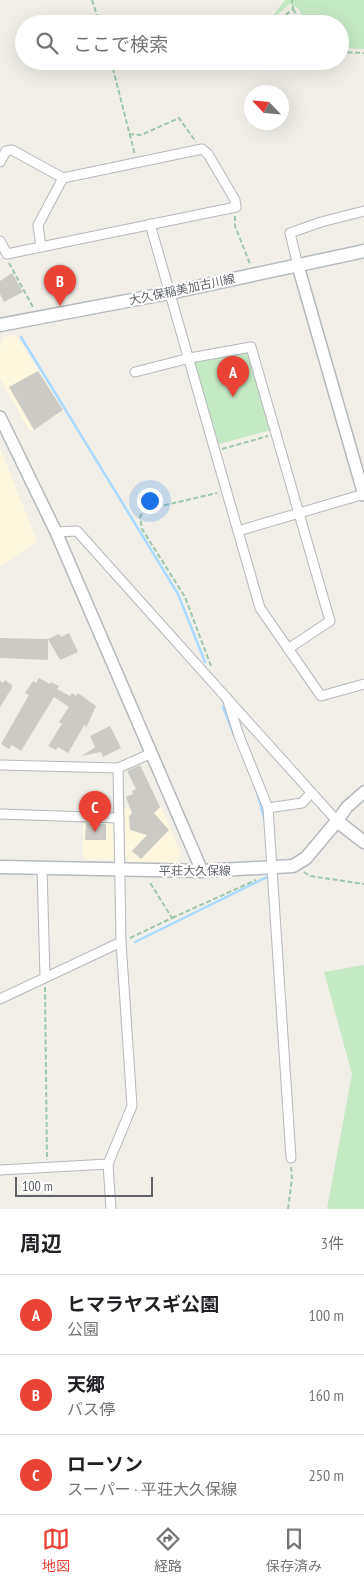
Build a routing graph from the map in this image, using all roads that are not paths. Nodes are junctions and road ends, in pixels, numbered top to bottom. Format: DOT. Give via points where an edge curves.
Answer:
graph roads {
  1 [pos="0,162"];
  2 [pos="63,178"];
  3 [pos="364,211"];
  4 [pos="150,224"];
  5 [pos="0,241"];
  6 [pos="41,247"];
  7 [pos="364,251"];
  8 [pos="298,266"];
  9 [pos="169,292"];
  10 [pos="0,325"];
  11 [pos="190,358"];
  12 [pos="135,372"];
  13 [pos="0,417"];
  14 [pos="364,495"];
  15 [pos="298,515"];
  16 [pos="238,531"];
  17 [pos="56,532"];
  18 [pos="288,649"];
  19 [pos="364,684"];
  20 [pos="227,698"];
  21 [pos="152,753"];
  22 [pos="0,765"];
  23 [pos="118,768"];
  24 [pos="364,792"];
  25 [pos="310,794"];
  26 [pos="268,808"];
  27 [pos="0,814"];
  28 [pos="119,818"];
  29 [pos="337,822"];
  30 [pos="364,842"];
  31 [pos="0,867"];
  32 [pos="42,868"];
  33 [pos="266,869"];
  34 [pos="120,870"];
  35 [pos="202,871"];
  36 [pos="122,942"];
  37 [pos="45,977"];
  38 [pos="0,999"];
  39 [pos="291,1158"];
  40 [pos="108,1164"];
  41 [pos="0,1170"];
  42 [pos="111,1209"];
  1 -- 2 [label="street" via="6,151 12,150"];
  2 -- 4 [label="street" via="202,149 236,200 236,207"];
  2 -- 6 [label="street" via="38,225"];
  3 -- 8 [label="street" via="290,233"];
  4 -- 6 [label="street"];
  4 -- 9 [label="street"];
  5 -- 6 [label="street" via="7,254"];
  7 -- 8 [label="main road, 大久保稲美加古川線"];
  8 -- 9 [label="main road, 大久保稲美加古川線"];
  8 -- 14 [label="street"];
  9 -- 10 [label="main road, 大久保稲美加古川線"];
  9 -- 11 [label="street"];
  11 -- 12 [label="street"];
  11 -- 15 [label="street" via="251,347"];
  11 -- 16 [label="street"];
  13 -- 17 [label="street"];
  14 -- 15 [label="street"];
  15 -- 16 [label="street"];
  15 -- 18 [label="street" via="330,621"];
  16 -- 18 [label="street" via="260,608"];
  17 -- 20 [label="street" via="77,531"];
  17 -- 21 [label="street"];
  18 -- 19 [label="street" via="321,696"];
  20 -- 25 [label="street"];
  20 -- 26 [label="street"];
  21 -- 23 [label="street"];
  21 -- 35 [label="street"];
  22 -- 23 [label="street"];
  23 -- 28 [label="street"];
  24 -- 29 [label="street"];
  25 -- 26 [label="street" via="302,803"];
  25 -- 29 [label="street"];
  26 -- 33 [label="street" via="272,834"];
  27 -- 28 [label="street"];
  28 -- 34 [label="street"];
  29 -- 30 [label="main road"];
  29 -- 33 [label="main road, 平荘大久保線" via="306,858 294,866"];
  31 -- 32 [label="main road, 平荘大久保線"];
  32 -- 34 [label="main road, 平荘大久保線"];
  32 -- 37 [label="street"];
  33 -- 35 [label="main road, 平荘大久保線"];
  33 -- 39 [label="street"];
  34 -- 35 [label="main road, 平荘大久保線"];
  34 -- 36 [label="street"];
  36 -- 37 [label="street"];
  36 -- 40 [label="street" via="132,1106"];
  37 -- 38 [label="street"];
  40 -- 41 [label="street"];
  40 -- 42 [label="street"];
}
